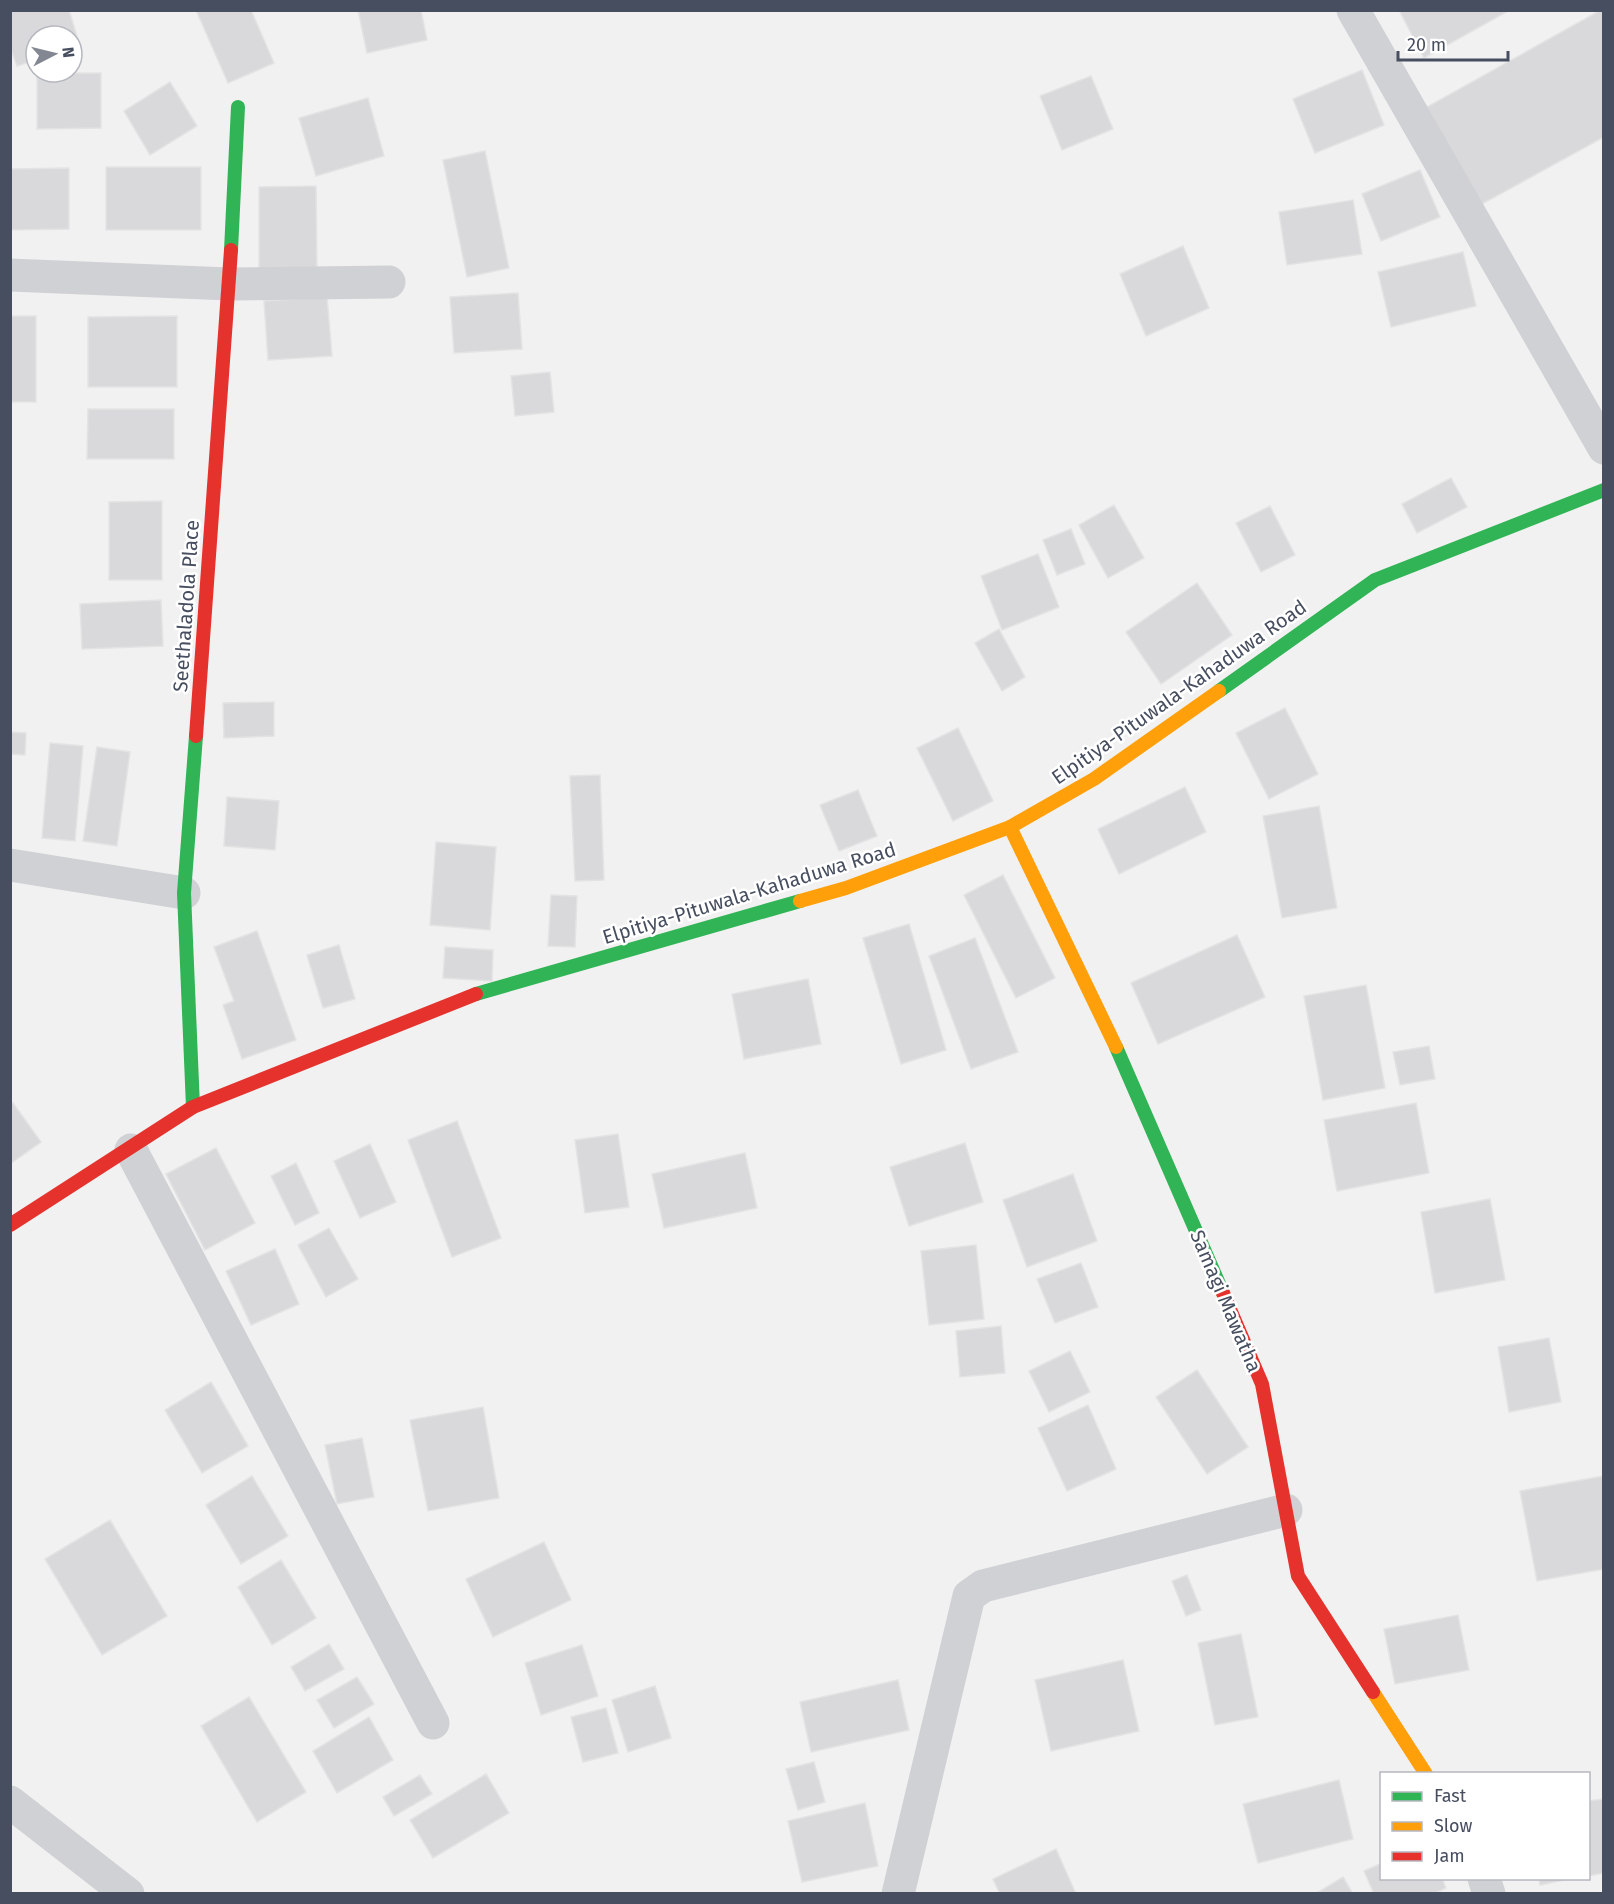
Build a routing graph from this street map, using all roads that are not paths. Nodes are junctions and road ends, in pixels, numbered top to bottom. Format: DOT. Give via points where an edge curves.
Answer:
graph roads {
  1 [pos="1353,10"];
  2 [pos="237,107"];
  3 [pos="10,275"];
  4 [pos="389,282"];
  5 [pos="229,284"];
  6 [pos="1604,448"];
  7 [pos="1604,490"];
  8 [pos="1010,827"];
  9 [pos="10,865"];
  10 [pos="184,893"];
  11 [pos="193,1107"];
  12 [pos="131,1150"];
  13 [pos="10,1225"];
  14 [pos="1286,1510"];
  15 [pos="433,1723"];
  16 [pos="1425,1772"];
  17 [pos="10,1802"];
  18 [pos="128,1893"];
  19 [pos="898,1893"];
  1 -- 6 [label="street"];
  2 -- 5 [label="street, Seethaladola Place"];
  3 -- 5 [label="street"];
  4 -- 5 [label="street"];
  5 -- 10 [label="street, Seethaladola Place"];
  7 -- 8 [label="street, Elpitiya-Pituwala-Kahaduwa Road" via="1375,580 1094,779"];
  8 -- 11 [label="street, Elpitiya-Pituwala-Kahaduwa Road" via="846,888 474,995"];
  8 -- 14 [label="street, Samagi Mawatha" via="1102,1015 1262,1384"];
  9 -- 10 [label="street"];
  10 -- 11 [label="street, Seethaladola Place"];
  11 -- 12 [label="street, Elpitiya-Pituwala-Kahaduwa Road"];
  12 -- 13 [label="street, Elpitiya-Pituwala-Kahaduwa Road"];
  12 -- 15 [label="street"];
  14 -- 16 [label="street, Samagi Mawatha" via="1298,1576"];
  14 -- 19 [label="street" via="983,1586 969,1596"];
  17 -- 18 [label="street"];
}
